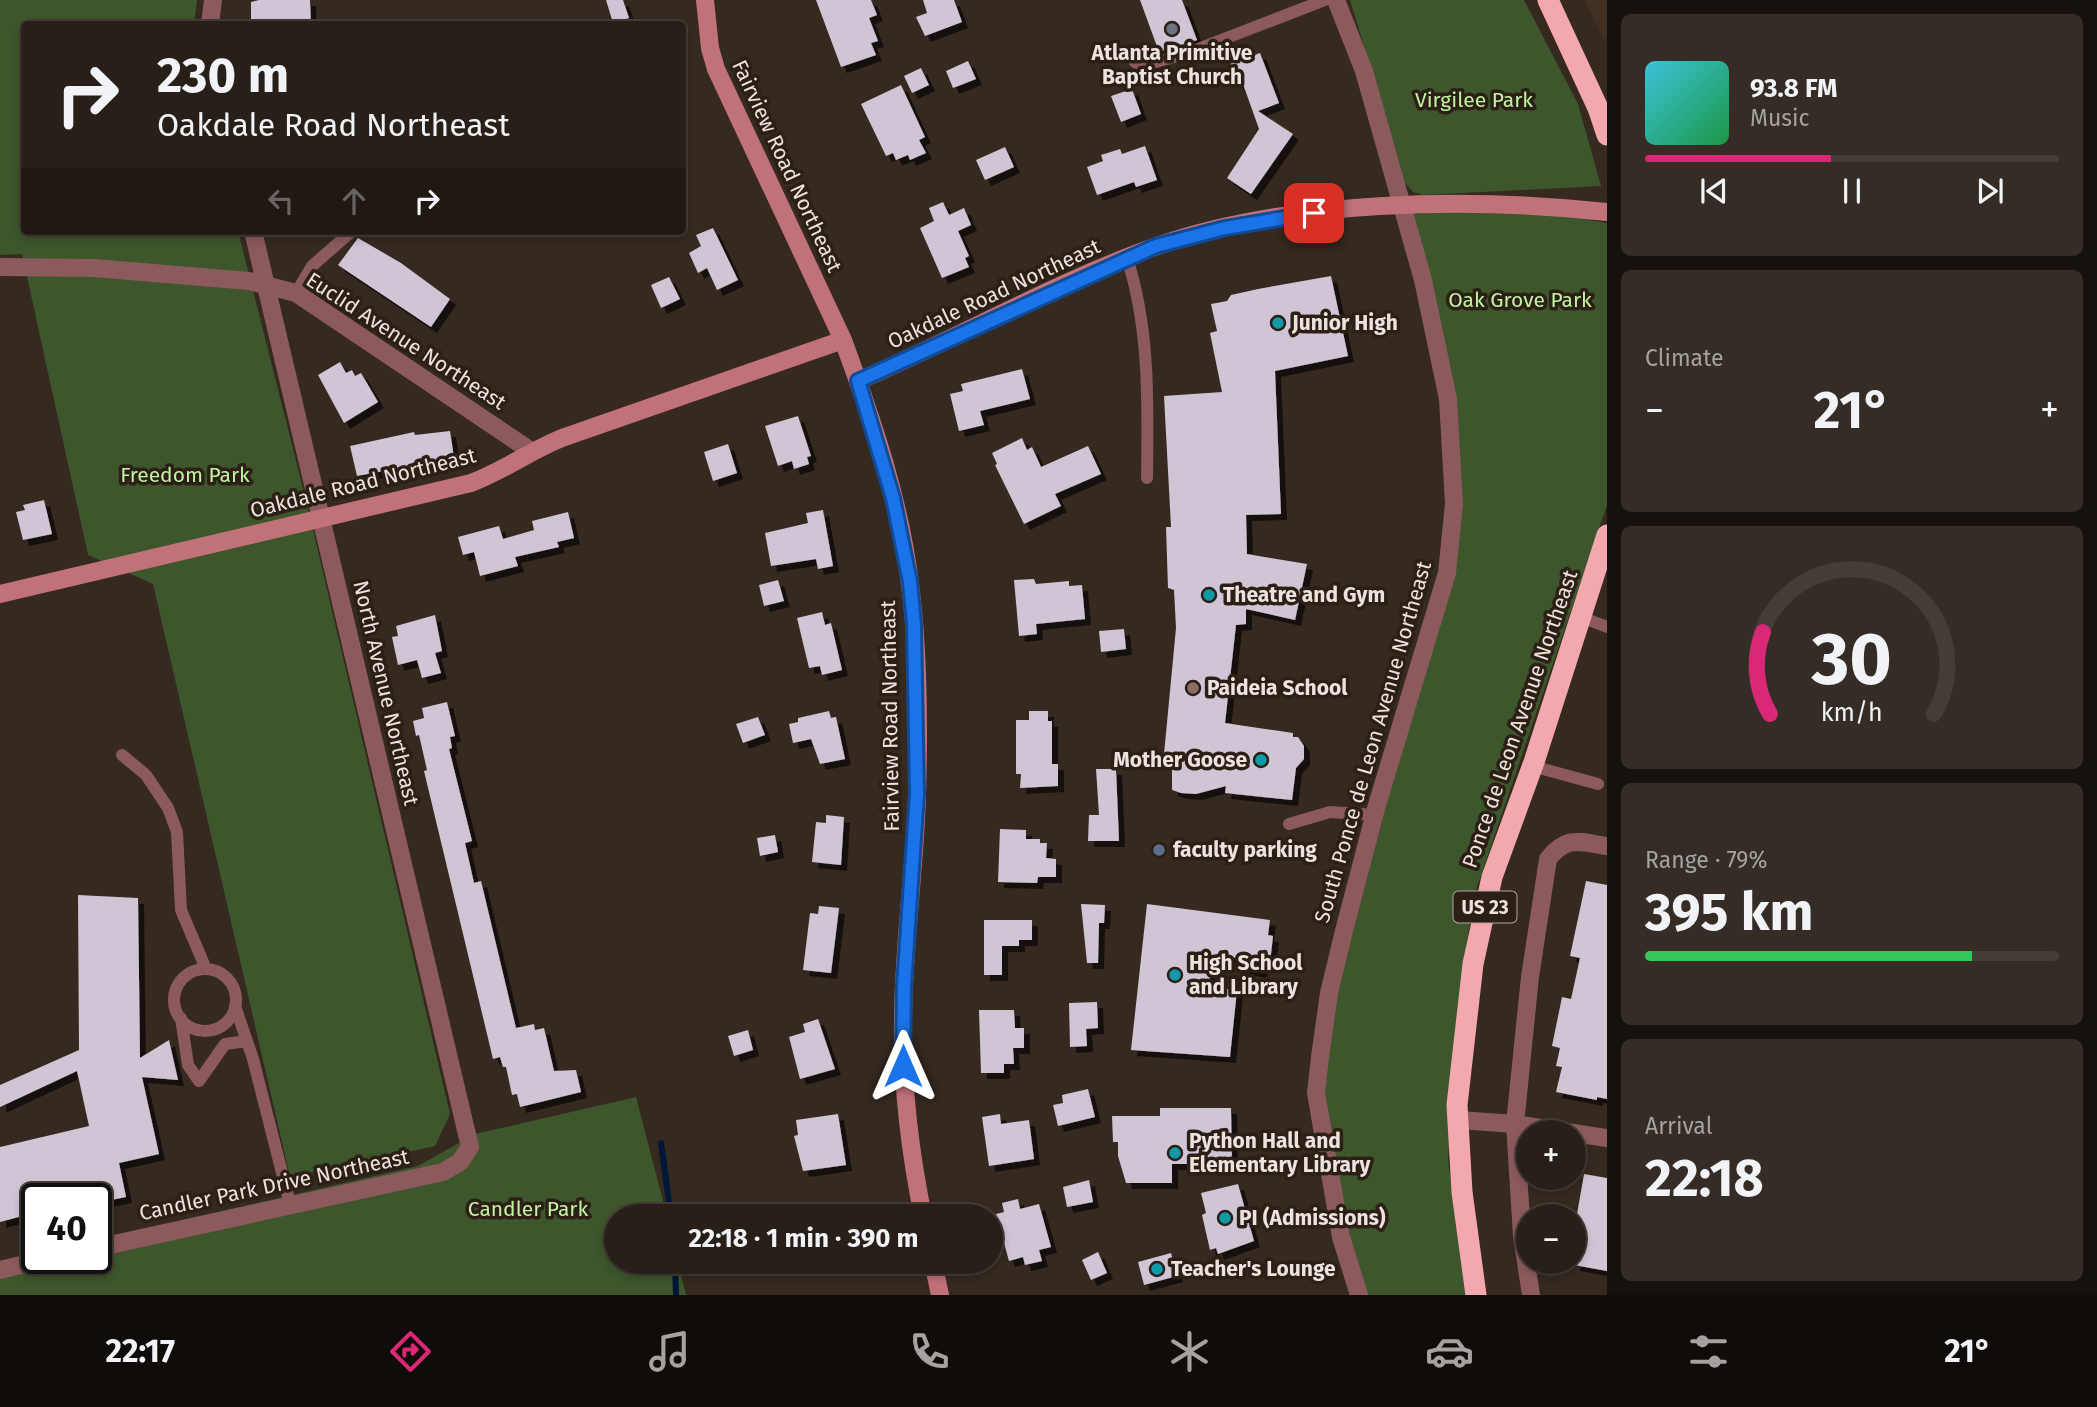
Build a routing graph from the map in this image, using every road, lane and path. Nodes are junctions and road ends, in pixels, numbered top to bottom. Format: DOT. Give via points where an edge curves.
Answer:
graph roads {
  1 [pos="213,0"];
  2 [pos="705,0"];
  3 [pos="1325,0"];
  4 [pos="1336,0"];
  5 [pos="1548,0"];
  6 [pos="210,21"];
  7 [pos="1134,61"];
  8 [pos="1607,135"];
  9 [pos="1404,206"];
  10 [pos="1607,212"];
  11 [pos="254,235"];
  12 [pos="348,235"];
  13 [pos="1127,258"];
  14 [pos="0,268"];
  15 [pos="267,285"];
  16 [pos="296,293"];
  17 [pos="843,340"];
  18 [pos="858,381"];
  19 [pos="531,451"];
  20 [pos="1147,478"];
  21 [pos="320,516"];
  22 [pos="1607,535"];
  23 [pos="0,594"];
  24 [pos="1581,617"];
  25 [pos="1607,627"];
  26 [pos="122,755"];
  27 [pos="1532,766"];
  28 [pos="1598,784"];
  29 [pos="1375,815"];
  30 [pos="1289,824"];
  31 [pos="1607,846"];
  32 [pos="206,969"];
  33 [pos="235,1006"];
  34 [pos="181,1018"];
  35 [pos="247,1041"];
  36 [pos="1459,1120"];
  37 [pos="1515,1124"];
  38 [pos="1607,1138"];
  39 [pos="460,1162"];
  40 [pos="290,1204"];
  41 [pos="921,1204"];
  42 [pos="112,1244"];
  43 [pos="21,1265"];
  44 [pos="0,1270"];
  45 [pos="936,1274"];
  46 [pos="940,1295"];
  47 [pos="1359,1295"];
  48 [pos="1476,1295"];
  49 [pos="1531,1295"];
  1 -- 6 [label="street"];
  2 -- 17 [label="street, Fairview Road Northeast" via="716,69"];
  3 -- 7 [label="lane" via="1185,54 1142,66"];
  4 -- 9 [label="street, South Ponce de Leon Avenue Northeast" via="1364,71"];
  5 -- 8 [label="highway"];
  9 -- 10 [label="street, Oakdale Road Northeast"];
  9 -- 13 [label="street, Oakdale Road Northeast" via="1348,209 1225,228"];
  9 -- 29 [label="street, South Ponce de Leon Avenue Northeast" via="1448,399 1454,504 1447,573"];
  11 -- 15 [label="street, North Avenue Northeast"];
  12 -- 16 [label="lane" via="313,266"];
  13 -- 18 [label="street, Oakdale Road Northeast"];
  13 -- 20 [label="lane" via="1142,326"];
  14 -- 15 [label="street, Euclid Avenue Northeast" via="94,268"];
  15 -- 16 [label="street, Euclid Avenue Northeast"];
  15 -- 21 [label="street, North Avenue Northeast"];
  16 -- 19 [label="street, Euclid Avenue Northeast"];
  17 -- 18 [label="street, Fairview Road Northeast"];
  17 -- 19 [label="street, Oakdale Road Northeast"];
  18 -- 41 [label="street, Fairview Road Northeast" via="893,498 914,624 917,794 903,1066 905,1111"];
  19 -- 21 [label="street, Oakdale Road Northeast" via="471,483"];
  21 -- 23 [label="street, Oakdale Road Northeast"];
  21 -- 39 [label="street, North Avenue Northeast" via="470,1142"];
  22 -- 24 [label="highway, Ponce de Leon Avenue Northeast / US 23"];
  24 -- 25 [label="lane"];
  24 -- 27 [label="highway, Ponce de Leon Avenue Northeast / US 23"];
  26 -- 32 [label="lane" via="146,775 168,808 177,832 181,910"];
  27 -- 28 [label="lane"];
  27 -- 36 [label="highway, Ponce de Leon Avenue Northeast / US 23" via="1492,877 1473,964"];
  29 -- 30 [label="lane" via="1330,812"];
  29 -- 47 [label="street, South Ponce de Leon Avenue Northeast" via="1329,993 1316,1093 1341,1237"];
  31 -- 37 [label="street" via="1571,841 1548,859"];
  32 -- 33 [label="lane" via="230,982"];
  32 -- 34 [label="lane" via="187,974 179,982 174,1005"];
  33 -- 34 [label="lane" via="230,1017 211,1030 199,1030"];
  33 -- 35 [label="lane"];
  34 -- 35 [label="lane" via="188,1065 199,1081 225,1044"];
  35 -- 40 [label="lane"];
  36 -- 37 [label="street"];
  36 -- 48 [label="highway, Ponce de Leon Avenue Northeast / US 23" via="1462,1192"];
  37 -- 38 [label="street"];
  37 -- 49 [label="street"];
  39 -- 40 [label="street, Candler Park Drive Northeast" via="443,1172"];
  40 -- 42 [label="street, Candler Park Drive Northeast"];
  43 -- 44 [label="street"];
  45 -- 46 [label="street"];
}
